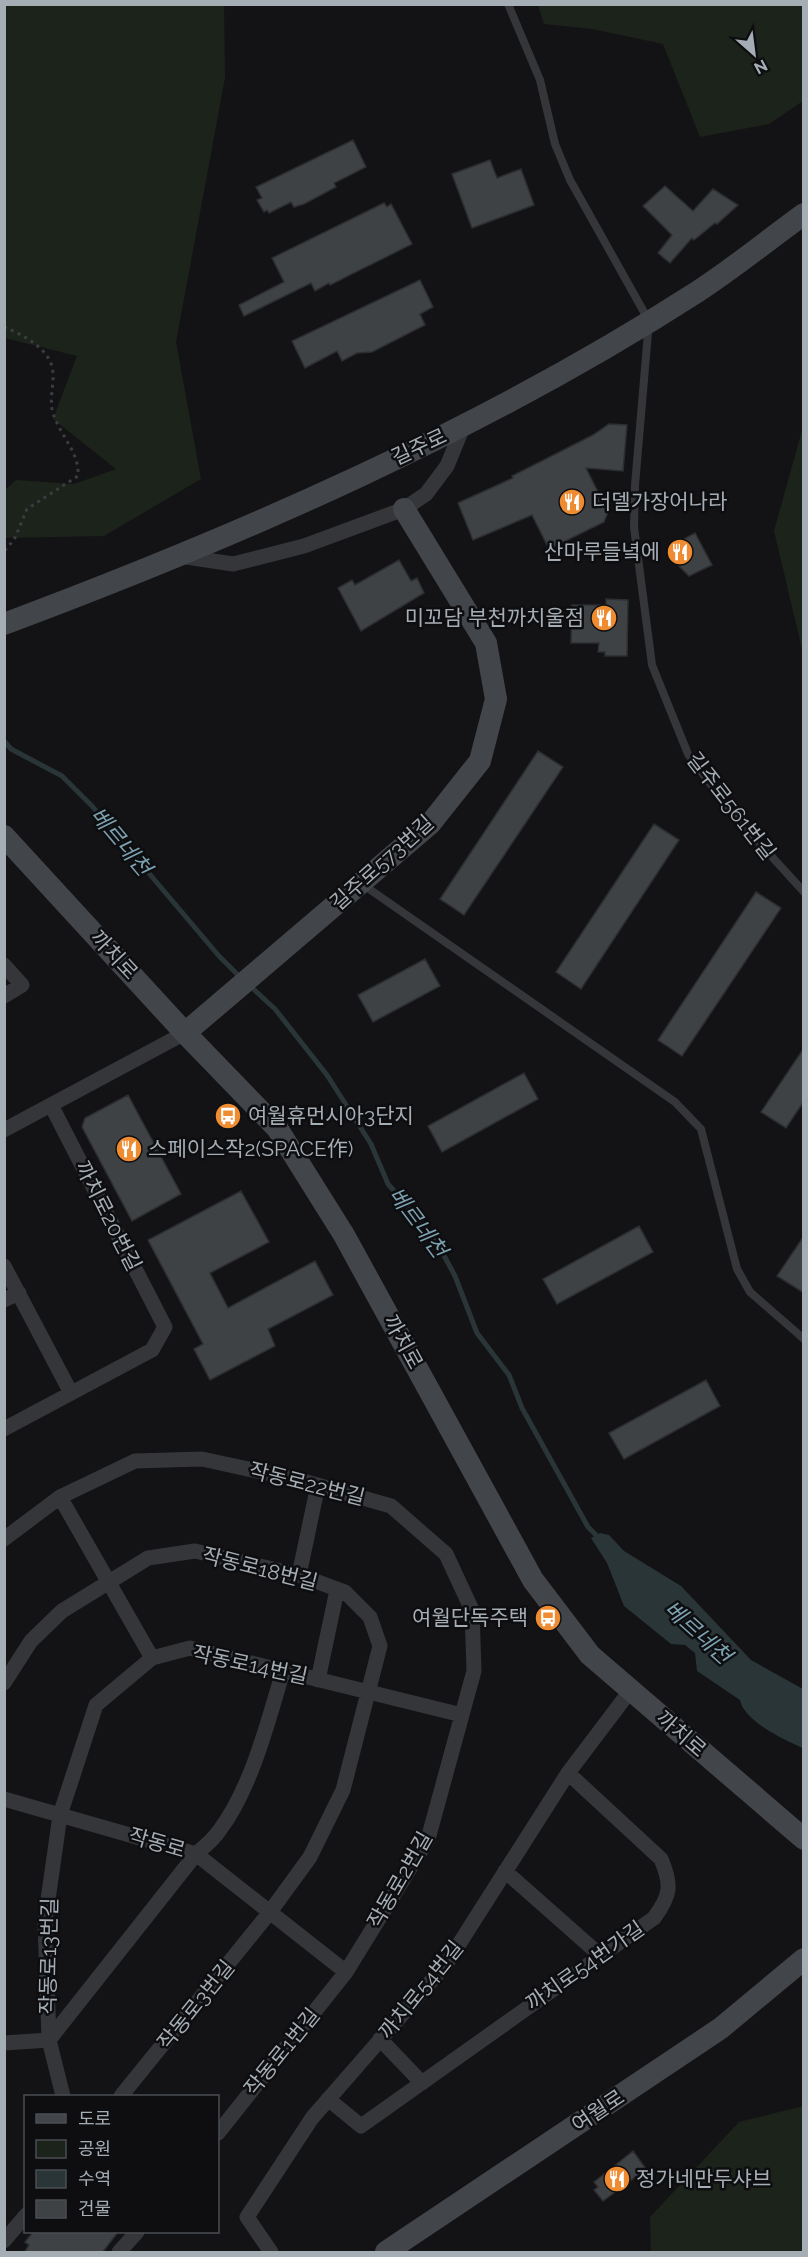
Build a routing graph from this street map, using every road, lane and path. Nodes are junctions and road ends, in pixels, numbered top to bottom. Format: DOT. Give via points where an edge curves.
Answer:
graph roads {
  1 [pos="508,4"];
  2 [pos="804,214"];
  3 [pos="649,321"];
  4 [pos="4,327"];
  5 [pos="463,427"];
  6 [pos="404,509"];
  7 [pos="4,552"];
  8 [pos="180,556"];
  9 [pos="4,624"];
  10 [pos="4,836"];
  11 [pos="361,883"];
  12 [pos="804,892"];
  13 [pos="4,965"];
  14 [pos="4,996"];
  15 [pos="185,1033"];
  16 [pos="51,1105"];
  17 [pos="4,1130"];
  18 [pos="4,1266"];
  19 [pos="19,1293"];
  20 [pos="4,1300"];
  21 [pos="804,1339"];
  22 [pos="71,1393"];
  23 [pos="4,1429"];
  24 [pos="318,1485"];
  25 [pos="60,1497"];
  26 [pos="4,1539"];
  27 [pos="299,1575"];
  28 [pos="108,1581"];
  29 [pos="337,1590"];
  30 [pos="152,1658"];
  31 [pos="283,1671"];
  32 [pos="318,1680"];
  33 [pos="4,1683"];
  34 [pos="630,1691"];
  35 [pos="369,1692"];
  36 [pos="462,1715"];
  37 [pos="567,1773"];
  38 [pos="4,1799"];
  39 [pos="60,1815"];
  40 [pos="804,1839"];
  41 [pos="196,1854"];
  42 [pos="505,1871"];
  43 [pos="270,1912"];
  44 [pos="601,1956"];
  45 [pos="804,1959"];
  46 [pos="346,1972"];
  47 [pos="380,2039"];
  48 [pos="49,2040"];
  49 [pos="4,2043"];
  50 [pos="422,2083"];
  51 [pos="63,2095"];
  52 [pos="123,2095"];
  53 [pos="328,2099"];
  54 [pos="219,2132"];
  55 [pos="24,2217"];
  56 [pos="136,2233"];
  57 [pos="5,2240"];
  58 [pos="118,2253"];
  59 [pos="271,2253"];
  60 [pos="386,2253"];
  1 -- 3 [label="lane" via="540,80 555,144 570,180"];
  2 -- 3 [label="street, 길주로" via="699,291"];
  3 -- 5 [label="street, 길주로"];
  3 -- 12 [label="lane, 길주로561번길" via="634,527 652,665 688,754 733,814"];
  4 -- 7 [label="path" via="27,338 48,359 55,374 52,410 79,464 78,476 27,509 14,540"];
  5 -- 6 [label="street" via="447,466 426,494"];
  5 -- 8 [label="street, 길주로"];
  6 -- 8 [label="street" via="304,546 233,564"];
  6 -- 11 [label="street, 길주로573번길" via="486,643 496,699 480,761 430,824"];
  8 -- 9 [label="street, 길주로"];
  10 -- 15 [label="street, 까치로"];
  11 -- 15 [label="street, 길주로573번길"];
  11 -- 21 [label="lane" via="675,1102 701,1129 737,1269 750,1292"];
  13 -- 14 [label="street" via="22,985"];
  15 -- 16 [label="street"];
  15 -- 34 [label="street, 까치로" via="277,1128 344,1235 533,1580 590,1655"];
  16 -- 17 [label="street"];
  16 -- 22 [label="street, 까치로20번길" via="165,1327 152,1350"];
  18 -- 19 [label="street"];
  19 -- 20 [label="street"];
  19 -- 22 [label="street"];
  22 -- 23 [label="street"];
  24 -- 25 [label="street, 작동로22번길" via="202,1459 135,1461"];
  24 -- 27 [label="street"];
  24 -- 36 [label="street, 작동로22번길" via="391,1506 446,1554 472,1610 474,1671"];
  25 -- 26 [label="street, 작동로22번길"];
  25 -- 28 [label="street"];
  27 -- 28 [label="street, 작동로18번길" via="195,1551 148,1558"];
  27 -- 29 [label="street, 작동로18번길"];
  28 -- 30 [label="street"];
  28 -- 33 [label="street, 작동로18번길" via="62,1611 39,1633"];
  29 -- 32 [label="street"];
  29 -- 35 [label="street, 작동로18번길" via="345,1592 370,1617 380,1646"];
  30 -- 31 [label="street, 작동로14번길" via="190,1648"];
  30 -- 39 [label="street, 작동로14번길" via="96,1704"];
  31 -- 32 [label="street, 작동로14번길"];
  31 -- 41 [label="street" via="243,1787 219,1832"];
  32 -- 35 [label="street, 작동로14번길"];
  34 -- 37 [label="street, 까치로54번길"];
  34 -- 40 [label="street, 까치로"];
  35 -- 36 [label="street, 작동로14번길"];
  35 -- 43 [label="street, 작동로18번길" via="343,1790 310,1857"];
  36 -- 46 [label="street, 작동로2번길" via="428,1839"];
  37 -- 42 [label="street, 까치로54번길"];
  37 -- 44 [label="street, 까치로54번가길" via="661,1859 669,1877 667,1900 654,1918"];
  38 -- 39 [label="street, 작동로"];
  39 -- 41 [label="street, 작동로"];
  39 -- 48 [label="street, 작동로13번길" via="45,1921"];
  41 -- 43 [label="street, 작동로"];
  41 -- 48 [label="street"];
  42 -- 44 [label="street"];
  42 -- 47 [label="street, 까치로54번길" via="447,1964"];
  43 -- 46 [label="street, 작동로"];
  43 -- 52 [label="street, 작동로3번길"];
  44 -- 50 [label="street, 까치로54번가길"];
  45 -- 60 [label="street, 여월로" via="721,2028"];
  46 -- 54 [label="street, 작동로1번길"];
  47 -- 50 [label="street"];
  47 -- 53 [label="street, 까치로54번길"];
  48 -- 49 [label="street"];
  48 -- 51 [label="street, 작동로13번길"];
  50 -- 53 [label="street, 까치로54번가길" via="361,2126"];
  53 -- 59 [label="street, 까치로54번길" via="247,2217"];
  55 -- 57 [label="street"];
  56 -- 58 [label="street"];
}
